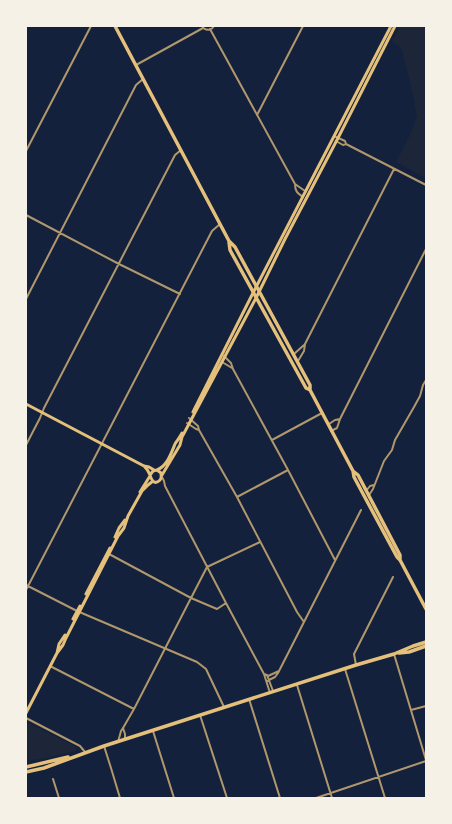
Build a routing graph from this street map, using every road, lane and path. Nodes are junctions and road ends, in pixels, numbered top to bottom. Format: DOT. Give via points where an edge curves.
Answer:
graph roads {
  1 [pos="91,26"];
  2 [pos="115,26"];
  3 [pos="214,26"];
  4 [pos="303,26"];
  5 [pos="391,26"];
  6 [pos="395,26"];
  7 [pos="203,27"];
  8 [pos="210,30"];
  9 [pos="136,65"];
  10 [pos="143,79"];
  11 [pos="257,115"];
  12 [pos="335,139"];
  13 [pos="181,150"];
  14 [pos="26,151"];
  15 [pos="394,169"];
  16 [pos="294,184"];
  17 [pos="426,185"];
  18 [pos="308,192"];
  19 [pos="305,198"];
  20 [pos="26,215"];
  21 [pos="220,223"];
  22 [pos="60,233"];
  23 [pos="229,241"];
  24 [pos="426,249"];
  25 [pos="119,264"];
  26 [pos="256,287"];
  27 [pos="259,291"];
  28 [pos="253,293"];
  29 [pos="180,294"];
  30 [pos="26,298"];
  31 [pos="256,298"];
  32 [pos="305,344"];
  33 [pos="224,355"];
  34 [pos="293,355"];
  35 [pos="221,361"];
  36 [pos="297,361"];
  37 [pos="233,368"];
  38 [pos="426,380"];
  39 [pos="310,390"];
  40 [pos="26,404"];
  41 [pos="42,413"];
  42 [pos="322,413"];
  43 [pos="190,419"];
  44 [pos="340,419"];
  45 [pos="188,423"];
  46 [pos="328,425"];
  47 [pos="199,430"];
  48 [pos="331,431"];
  49 [pos="272,440"];
  50 [pos="102,444"];
  51 [pos="26,445"];
  52 [pos="144,466"];
  53 [pos="156,470"];
  54 [pos="288,470"];
  55 [pos="353,471"];
  56 [pos="150,476"];
  57 [pos="162,476"];
  58 [pos="155,481"];
  59 [pos="374,485"];
  60 [pos="165,486"];
  61 [pos="366,491"];
  62 [pos="362,494"];
  63 [pos="237,497"];
  64 [pos="367,497"];
  65 [pos="361,510"];
  66 [pos="260,542"];
  67 [pos="108,554"];
  68 [pos="335,560"];
  69 [pos="208,567"];
  70 [pos="393,577"];
  71 [pos="27,586"];
  72 [pos="26,590"];
  73 [pos="191,598"];
  74 [pos="226,603"];
  75 [pos="426,609"];
  76 [pos="78,612"];
  77 [pos="304,622"];
  78 [pos="426,642"];
  79 [pos="426,646"];
  80 [pos="165,648"];
  81 [pos="394,654"];
  82 [pos="356,665"];
  83 [pos="50,666"];
  84 [pos="345,669"];
  85 [pos="279,671"];
  86 [pos="266,677"];
  87 [pos="268,681"];
  88 [pos="297,684"];
  89 [pos="272,693"];
  90 [pos="250,700"];
  91 [pos="426,706"];
  92 [pos="224,707"];
  93 [pos="134,709"];
  94 [pos="411,710"];
  95 [pos="26,713"];
  96 [pos="200,715"];
  97 [pos="26,718"];
  98 [pos="123,728"];
  99 [pos="153,731"];
  100 [pos="125,740"];
  101 [pos="118,742"];
  102 [pos="104,746"];
  103 [pos="84,753"];
  104 [pos="426,761"];
  105 [pos="26,767"];
  106 [pos="26,772"];
  107 [pos="379,777"];
  108 [pos="53,778"];
  109 [pos="331,793"];
  110 [pos="59,798"];
  111 [pos="120,798"];
  112 [pos="174,798"];
  113 [pos="227,798"];
  114 [pos="280,798"];
  115 [pos="316,798"];
  116 [pos="332,798"];
  117 [pos="385,798"];
  1 -- 14 [label="street"];
  2 -- 9 [label="main road"];
  3 -- 8 [label="street"];
  4 -- 11 [label="street"];
  5 -- 12 [label="main road"];
  6 -- 12 [label="main road"];
  7 -- 8 [label="street"];
  7 -- 9 [label="street"];
  8 -- 11 [label="street"];
  9 -- 10 [label="main road"];
  10 -- 13 [label="main road"];
  10 -- 22 [label="street" via="136,85"];
  11 -- 16 [label="street"];
  12 -- 15 [label="street"];
  12 -- 18 [label="main road"];
  13 -- 21 [label="main road"];
  13 -- 25 [label="street" via="175,155"];
  15 -- 17 [label="street"];
  15 -- 32 [label="street"];
  16 -- 18 [label="street"];
  16 -- 19 [label="street" via="295,190"];
  18 -- 19 [label="main road"];
  19 -- 26 [label="main road"];
  19 -- 27 [label="main road"];
  20 -- 22 [label="street"];
  21 -- 23 [label="main road"];
  21 -- 29 [label="street" via="212,231"];
  22 -- 25 [label="street"];
  22 -- 30 [label="street"];
  23 -- 26 [label="main road" via="235,247"];
  23 -- 28 [label="main road" via="230,250"];
  24 -- 44 [label="street"];
  25 -- 29 [label="street"];
  25 -- 41 [label="street"];
  26 -- 27 [label="main road"];
  26 -- 28 [label="main road"];
  27 -- 31 [label="main road"];
  27 -- 34 [label="main road"];
  28 -- 31 [label="main road"];
  28 -- 33 [label="main road"];
  29 -- 50 [label="street"];
  31 -- 33 [label="main road"];
  31 -- 39 [label="main road" via="306,388"];
  32 -- 34 [label="street"];
  32 -- 36 [label="street" via="304,351"];
  33 -- 35 [label="main road"];
  33 -- 37 [label="street"];
  34 -- 36 [label="main road"];
  35 -- 37 [label="street"];
  35 -- 43 [label="main road"];
  36 -- 39 [label="main road" via="310,385"];
  37 -- 49 [label="street"];
  38 -- 59 [label="street"];
  39 -- 42 [label="main road"];
  40 -- 41 [label="main road"];
  41 -- 50 [label="main road"];
  41 -- 51 [label="street"];
  42 -- 46 [label="main road"];
  42 -- 49 [label="street"];
  43 -- 45 [label="main road"];
  43 -- 47 [label="street"];
  44 -- 46 [label="street"];
  44 -- 48 [label="street" via="337,428"];
  45 -- 47 [label="street"];
  45 -- 53 [label="main road" via="166,463"];
  45 -- 57 [label="main road" via="180,444"];
  46 -- 48 [label="main road"];
  47 -- 63 [label="street"];
  48 -- 55 [label="main road"];
  49 -- 54 [label="street"];
  50 -- 52 [label="main road"];
  50 -- 71 [label="street"];
  52 -- 53 [label="main road"];
  52 -- 56 [label="main road"];
  53 -- 56 [label="main road" via="151,472"];
  53 -- 57 [label="main road"];
  54 -- 63 [label="street"];
  54 -- 68 [label="street"];
  55 -- 61 [label="main road" via="358,475"];
  55 -- 62 [label="main road"];
  56 -- 58 [label="main road"];
  56 -- 67 [label="main road" via="119,528"];
  57 -- 58 [label="main road" via="160,480"];
  57 -- 60 [label="street"];
  58 -- 60 [label="street"];
  58 -- 67 [label="main road" via="142,491"];
  59 -- 61 [label="street"];
  59 -- 64 [label="street"];
  60 -- 69 [label="street"];
  61 -- 62 [label="street"];
  61 -- 64 [label="main road"];
  62 -- 64 [label="main road"];
  63 -- 66 [label="street"];
  64 -- 75 [label="main road" via="396,557"];
  65 -- 68 [label="street"];
  66 -- 69 [label="street"];
  66 -- 77 [label="street"];
  67 -- 73 [label="street"];
  67 -- 76 [label="main road"];
  68 -- 77 [label="street"];
  69 -- 73 [label="street"];
  69 -- 74 [label="street"];
  70 -- 82 [label="street" via="354,654"];
  71 -- 72 [label="street"];
  71 -- 76 [label="street"];
  73 -- 74 [label="street" via="217,609"];
  73 -- 80 [label="street"];
  74 -- 86 [label="street"];
  76 -- 80 [label="street"];
  76 -- 83 [label="main road" via="59,644"];
  77 -- 85 [label="street"];
  78 -- 81 [label="main road"];
  79 -- 81 [label="main road"];
  80 -- 92 [label="street" via="197,662 206,669"];
  80 -- 93 [label="street"];
  81 -- 82 [label="main road"];
  81 -- 94 [label="street"];
  82 -- 84 [label="main road"];
  83 -- 93 [label="street"];
  83 -- 95 [label="main road"];
  84 -- 88 [label="main road"];
  84 -- 107 [label="street"];
  85 -- 86 [label="street"];
  85 -- 87 [label="street" via="277,676"];
  86 -- 87 [label="street"];
  87 -- 89 [label="street"];
  88 -- 89 [label="main road"];
  88 -- 109 [label="street"];
  89 -- 90 [label="main road"];
  90 -- 92 [label="main road"];
  90 -- 114 [label="street"];
  91 -- 94 [label="street"];
  92 -- 96 [label="main road"];
  93 -- 98 [label="street"];
  94 -- 104 [label="street"];
  96 -- 99 [label="main road"];
  96 -- 113 [label="street"];
  97 -- 103 [label="street" via="80,746"];
  98 -- 100 [label="street"];
  98 -- 101 [label="street"];
  99 -- 100 [label="main road"];
  99 -- 112 [label="street"];
  100 -- 101 [label="main road"];
  101 -- 102 [label="main road"];
  102 -- 103 [label="main road"];
  102 -- 111 [label="street"];
  103 -- 105 [label="main road"];
  103 -- 106 [label="main road"];
  104 -- 107 [label="street"];
  107 -- 109 [label="street"];
  107 -- 117 [label="street"];
  108 -- 110 [label="street"];
  109 -- 115 [label="street"];
  109 -- 116 [label="street"];
}
